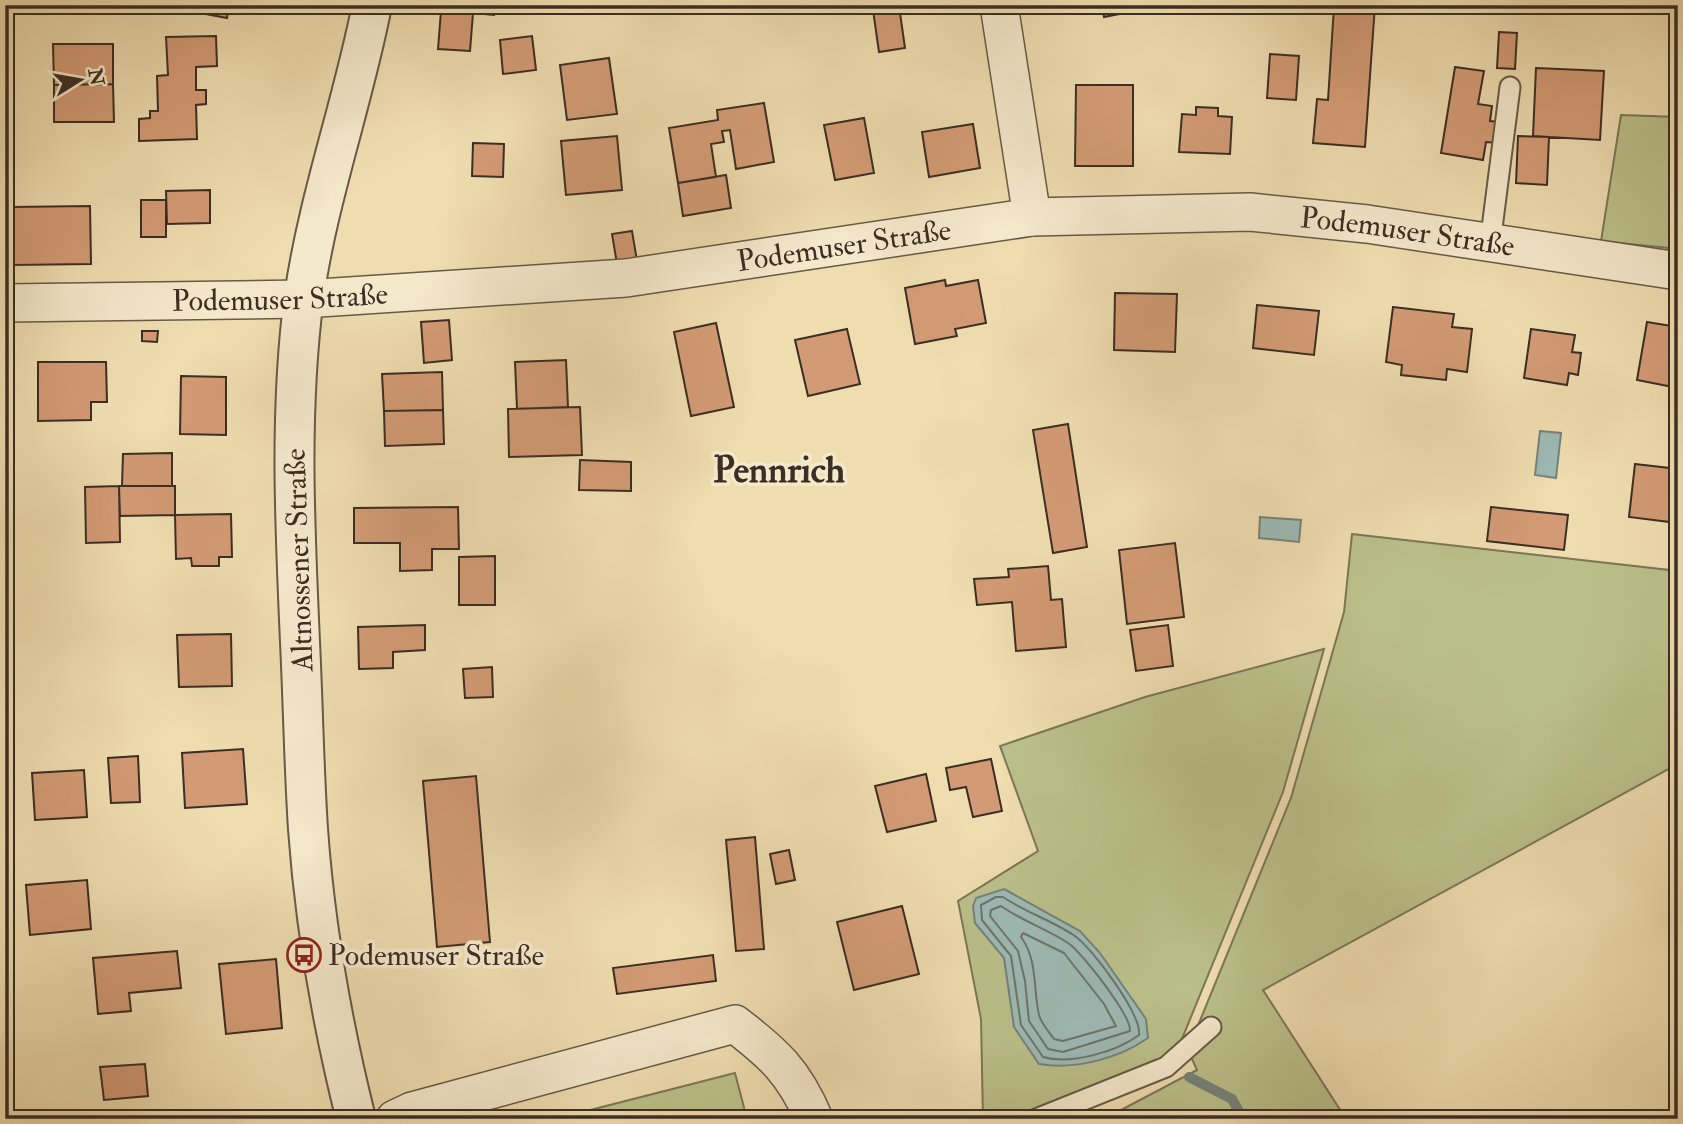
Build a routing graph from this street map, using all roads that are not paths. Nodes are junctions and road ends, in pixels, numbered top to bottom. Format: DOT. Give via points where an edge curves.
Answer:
graph roads {
  1 [pos="372,5"];
  2 [pos="999,5"];
  3 [pos="1510,88"];
  4 [pos="1032,217"];
  5 [pos="1490,244"];
  6 [pos="1678,271"];
  7 [pos="304,299"];
  8 [pos="5,303"];
  9 [pos="1211,1027"];
  10 [pos="355,1119"];
  11 [pos="395,1119"];
  12 [pos="814,1119"];
  13 [pos="1036,1119"];
  1 -- 7 [label="street, Altnossener Straße" via="314,235"];
  2 -- 4 [label="street"];
  3 -- 5 [label="lane"];
  4 -- 5 [label="street, Podemuser Straße" via="1250,212 1367,224"];
  4 -- 7 [label="street, Podemuser Straße" via="626,278"];
  5 -- 6 [label="street, Podemuser Straße"];
  7 -- 8 [label="street, Podemuser Straße"];
  7 -- 10 [label="street, Altnossener Straße" via="295,421 309,830 321,952"];
  9 -- 13 [label="lane" via="1166,1067"];
  11 -- 12 [label="street" via="735,1024 777,1057 802,1092"];
}
